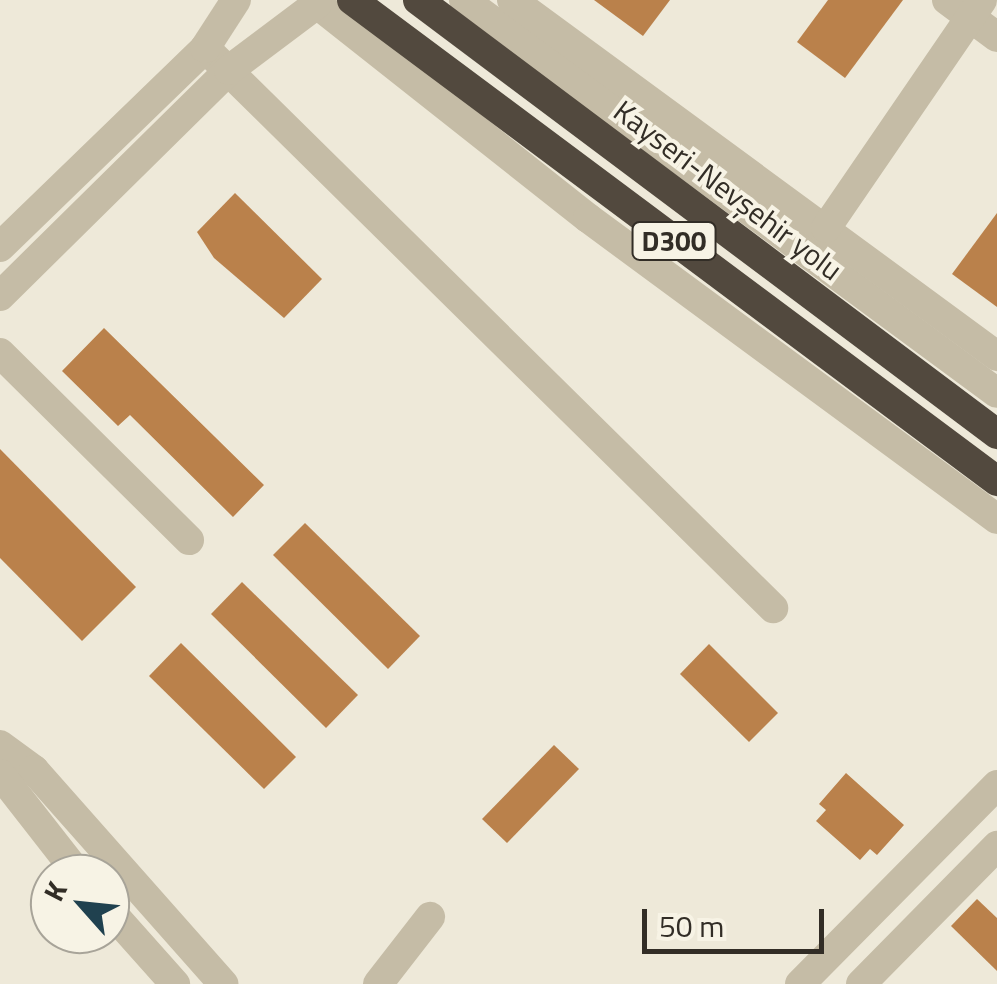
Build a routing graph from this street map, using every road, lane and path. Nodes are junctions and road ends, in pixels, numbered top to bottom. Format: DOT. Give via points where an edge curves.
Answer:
graph roads {
  1 [pos="236,0"];
  2 [pos="352,0"];
  3 [pos="418,0"];
  4 [pos="464,0"];
  5 [pos="512,0"];
  6 [pos="315,2"];
  7 [pos="966,6"];
  8 [pos="997,37"];
  9 [pos="205,48"];
  10 [pos="230,70"];
  11 [pos="826,228"];
  12 [pos="0,247"];
  13 [pos="0,296"];
  14 [pos="0,353"];
  15 [pos="997,356"];
  16 [pos="997,393"];
  17 [pos="997,434"];
  18 [pos="997,481"];
  19 [pos="997,519"];
  20 [pos="189,540"];
  21 [pos="773,608"];
  22 [pos="0,745"];
  23 [pos="0,774"];
  24 [pos="997,785"];
  25 [pos="997,846"];
  26 [pos="62,854"];
  27 [pos="430,917"];
  28 [pos="130,933"];
  29 [pos="174,984"];
  30 [pos="223,984"];
  31 [pos="378,984"];
  32 [pos="800,984"];
  33 [pos="862,984"];
  1 -- 9 [label="street"];
  2 -- 18 [label="highway, D300"];
  3 -- 17 [label="highway, Kayseri-Nevşehir yolu / D300"];
  4 -- 16 [label="street"];
  5 -- 11 [label="street"];
  6 -- 10 [label="street"];
  6 -- 19 [label="street" via="588,218"];
  7 -- 8 [label="street"];
  7 -- 11 [label="street"];
  9 -- 10 [label="street"];
  9 -- 12 [label="street"];
  10 -- 13 [label="street"];
  10 -- 21 [label="street"];
  11 -- 15 [label="street"];
  14 -- 20 [label="street"];
  22 -- 30 [label="street" via="34,770"];
  23 -- 26 [label="street"];
  24 -- 32 [label="street"];
  25 -- 33 [label="street"];
  27 -- 31 [label="street"];
  28 -- 29 [label="street"];
}
